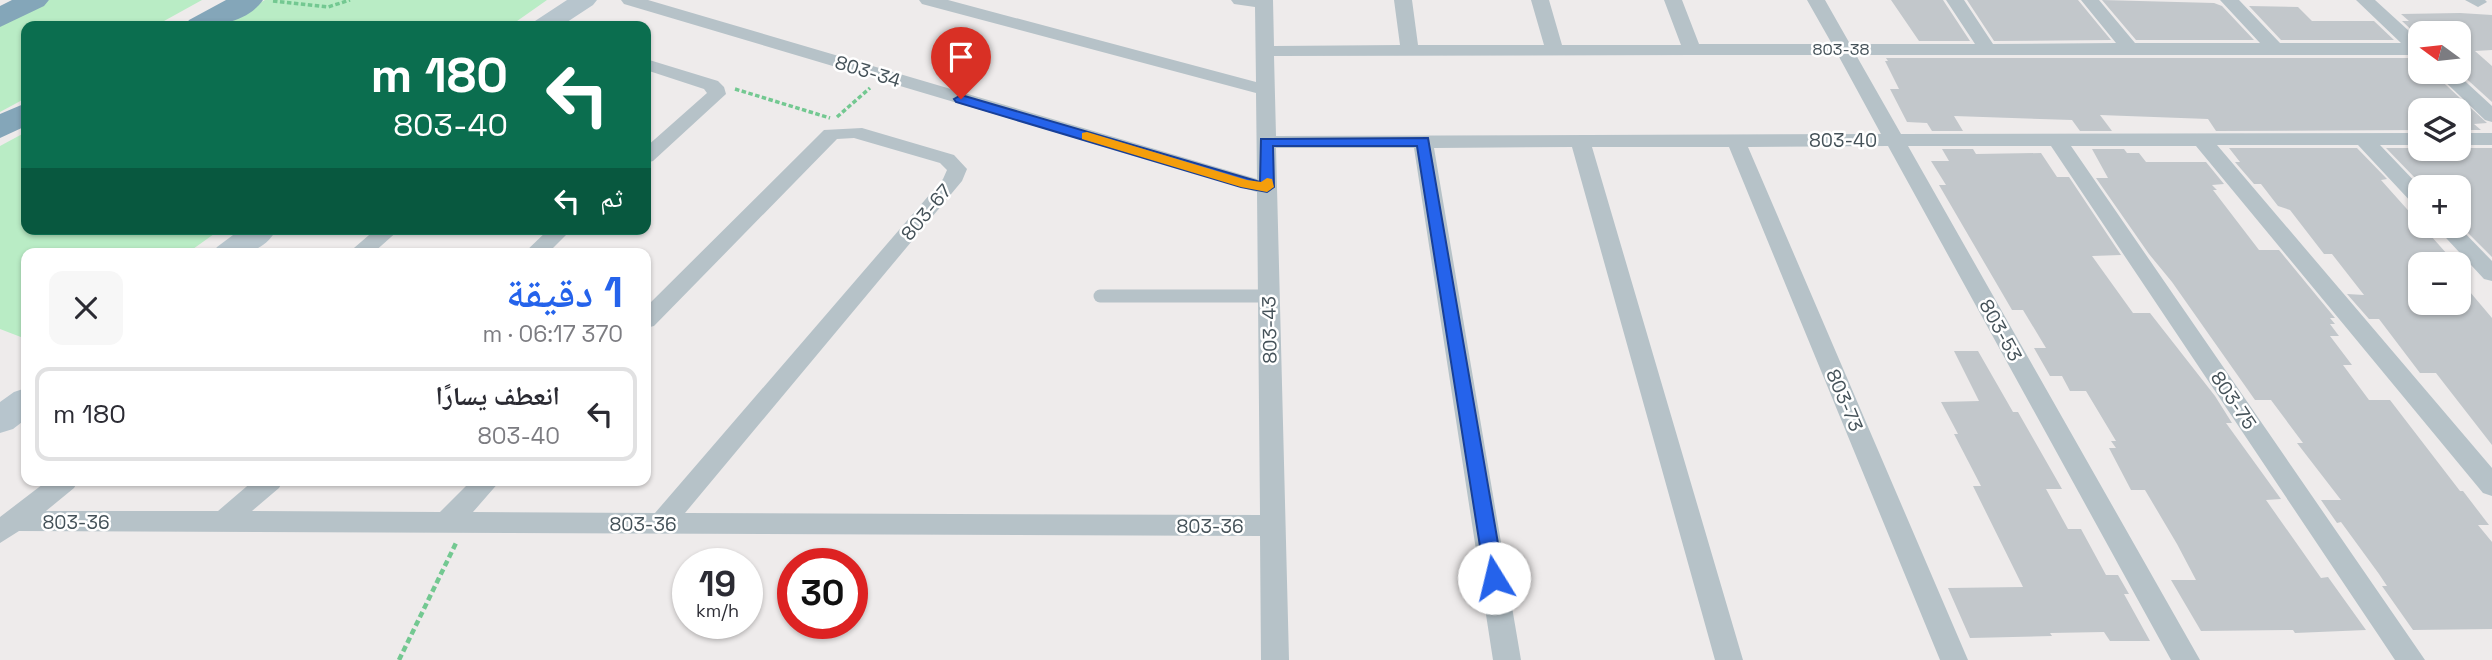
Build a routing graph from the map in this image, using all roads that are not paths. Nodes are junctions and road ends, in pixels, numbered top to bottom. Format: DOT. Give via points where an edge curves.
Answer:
graph roads {
  1 [pos="34,0"];
  2 [pos="227,0"];
  3 [pos="248,0"];
  4 [pos="584,0"];
  5 [pos="630,0"];
  6 [pos="928,0"];
  7 [pos="1240,0"];
  8 [pos="1403,0"];
  9 [pos="1540,0"];
  10 [pos="1673,0"];
  11 [pos="1816,0"];
  12 [pos="1955,0"];
  13 [pos="2090,0"];
  14 [pos="2229,0"];
  15 [pos="2365,0"];
  16 [pos="1264,2"];
  17 [pos="0,18"];
  18 [pos="189,21"];
  19 [pos="209,21"];
  20 [pos="552,21"];
  21 [pos="2408,39"];
  22 [pos="2129,48"];
  23 [pos="2275,48"];
  24 [pos="1844,49"];
  25 [pos="1988,49"];
  26 [pos="2408,49"];
  27 [pos="1409,50"];
  28 [pos="1554,50"];
  29 [pos="1692,50"];
  30 [pos="1265,51"];
  31 [pos="651,66"];
  32 [pos="2457,84"];
  33 [pos="1265,89"];
  34 [pos="21,116"];
  35 [pos="2492,116"];
  36 [pos="21,123"];
  37 [pos="0,128"];
  38 [pos="0,134"];
  39 [pos="2363,139"];
  40 [pos="2408,139"];
  41 [pos="2471,139"];
  42 [pos="2492,139"];
  43 [pos="1895,140"];
  44 [pos="2057,140"];
  45 [pos="2202,140"];
  46 [pos="1423,141"];
  47 [pos="1580,141"];
  48 [pos="1736,141"];
  49 [pos="1266,142"];
  50 [pos="651,153"];
  51 [pos="2408,186"];
  52 [pos="1267,187"];
  53 [pos="254,235"];
  54 [pos="382,235"];
  55 [pos="555,235"];
  56 [pos="2458,238"];
  57 [pos="237,248"];
  58 [pos="366,248"];
  59 [pos="541,248"];
  60 [pos="2492,274"];
  61 [pos="1100,296"];
  62 [pos="1269,296"];
  63 [pos="651,315"];
  64 [pos="21,405"];
  65 [pos="0,420"];
  66 [pos="59,486"];
  67 [pos="265,486"];
  68 [pos="483,486"];
  69 [pos="2492,486"];
  70 [pos="223,522"];
  71 [pos="456,523"];
  72 [pos="661,524"];
  73 [pos="1273,526"];
  74 [pos="6,527"];
  75 [pos="1275,660"];
  76 [pos="1507,660"];
  77 [pos="1730,660"];
  78 [pos="1954,660"];
  79 [pos="2186,660"];
  80 [pos="2411,660"];
  1 -- 17 [label="highway"];
  2 -- 18 [label="highway"];
  3 -- 19 [label="highway"];
  4 -- 20 [label="street"];
  5 -- 52 [label="street, 803-34"];
  6 -- 33 [label="street"];
  7 -- 16 [label="street"];
  8 -- 27 [label="street"];
  9 -- 28 [label="street"];
  10 -- 29 [label="street"];
  11 -- 24 [label="street, 803-53"];
  12 -- 25 [label="street"];
  13 -- 22 [label="street"];
  14 -- 23 [label="street"];
  15 -- 21 [label="street"];
  16 -- 30 [label="street, 803-43"];
  22 -- 23 [label="street, 803-38"];
  22 -- 25 [label="street, 803-38"];
  23 -- 26 [label="street, 803-38"];
  24 -- 25 [label="street, 803-38"];
  24 -- 29 [label="street, 803-38"];
  24 -- 43 [label="street, 803-53"];
  27 -- 28 [label="street, 803-38"];
  27 -- 30 [label="street, 803-38"];
  28 -- 29 [label="street, 803-38"];
  30 -- 33 [label="street, 803-43"];
  31 -- 50 [label="street" via="717,90 715,97"];
  32 -- 35 [label="street"];
  33 -- 49 [label="street, 803-43"];
  34 -- 37 [label="highway"];
  36 -- 38 [label="highway"];
  39 -- 40 [label="street, 803-40"];
  39 -- 45 [label="street, 803-40"];
  39 -- 51 [label="street"];
  41 -- 42 [label="street"];
  43 -- 44 [label="street, 803-40"];
  43 -- 48 [label="street, 803-40"];
  43 -- 79 [label="street, 803-53"];
  44 -- 45 [label="street, 803-40"];
  44 -- 80 [label="street, 803-75"];
  45 -- 69 [label="street"];
  46 -- 47 [label="street, 803-40"];
  46 -- 49 [label="street, 803-40"];
  46 -- 76 [label="street"];
  47 -- 48 [label="street, 803-40"];
  47 -- 77 [label="street"];
  48 -- 78 [label="street, 803-73"];
  49 -- 52 [label="street, 803-43"];
  52 -- 62 [label="street, 803-43"];
  53 -- 57 [label="street"];
  54 -- 58 [label="street"];
  55 -- 59 [label="street"];
  56 -- 60 [label="street"];
  61 -- 62 [label="lane"];
  62 -- 73 [label="street, 803-43"];
  63 -- 72 [label="street, 803-67" via="837,126 947,159 957,169"];
  64 -- 65 [label="street"];
  66 -- 74 [label="street"];
  67 -- 70 [label="street"];
  68 -- 71 [label="street"];
  70 -- 71 [label="street, 803-36"];
  70 -- 74 [label="street, 803-36"];
  71 -- 72 [label="street, 803-36"];
  72 -- 73 [label="street, 803-36"];
  73 -- 75 [label="street, 803-43"];
}
